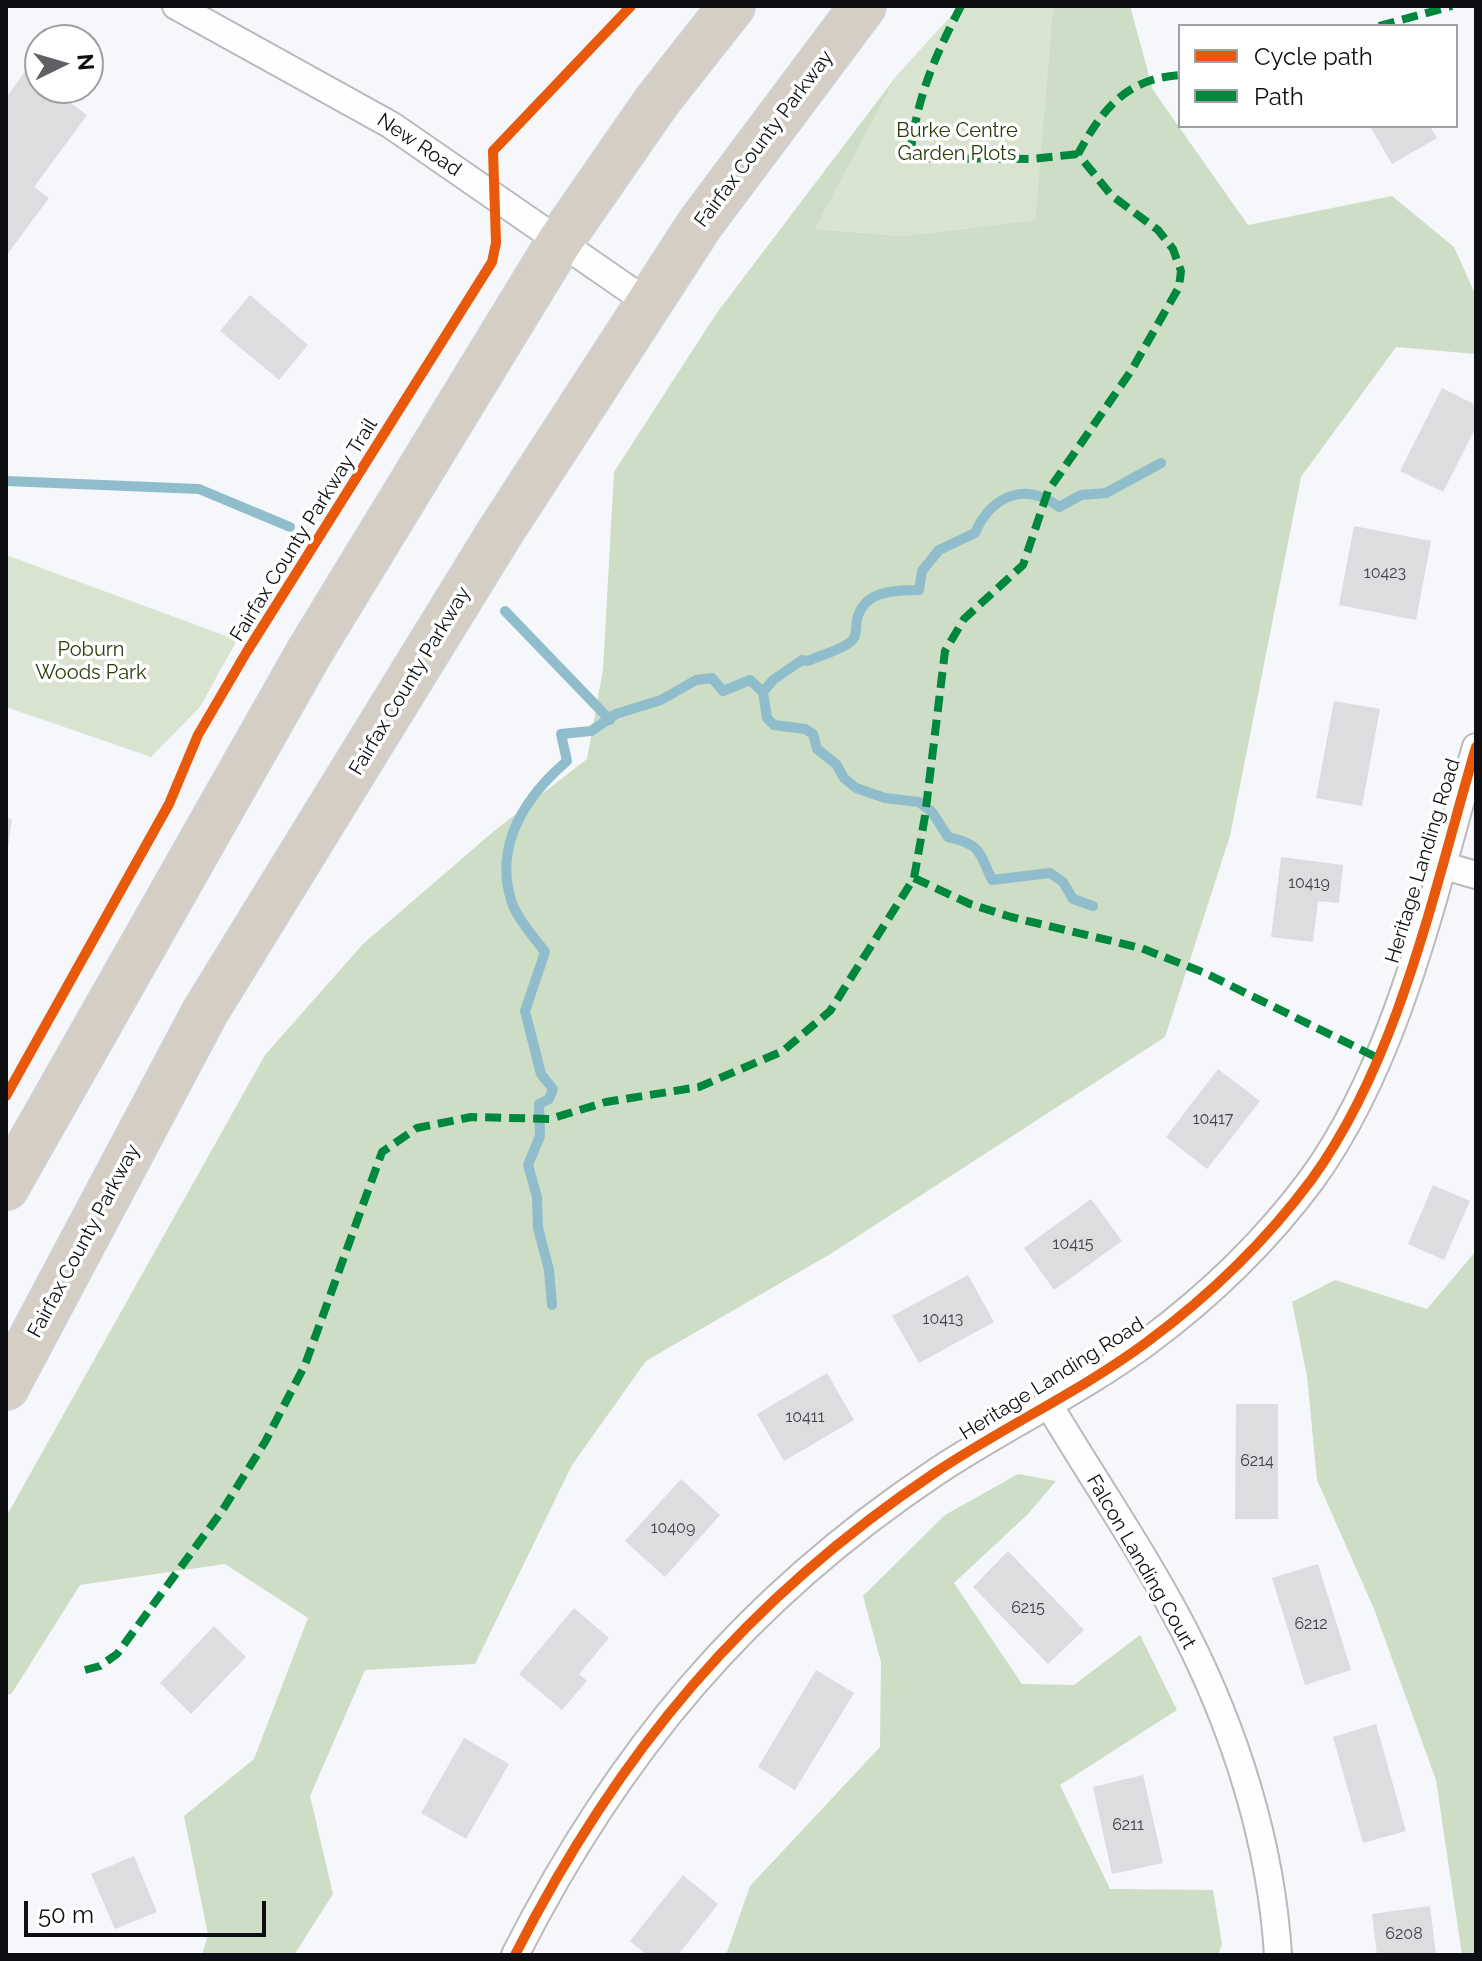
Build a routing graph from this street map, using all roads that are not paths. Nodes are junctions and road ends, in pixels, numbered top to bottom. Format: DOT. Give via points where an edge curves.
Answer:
graph roads {
  1 [pos="176,6"];
  2 [pos="732,6"];
  3 [pos="863,6"];
  4 [pos="560,241"];
  5 [pos="650,304"];
  6 [pos="1476,747"];
  7 [pos="1441,865"];
  8 [pos="1476,875"];
  9 [pos="6,1187"];
  10 [pos="6,1387"];
  11 [pos="1049,1405"];
  12 [pos="515,1955"];
  13 [pos="1278,1955"];
  1 -- 4 [label="street, New Road" via="391,125"];
  2 -- 4 [label="highway" via="657,101"];
  3 -- 5 [label="highway, Fairfax County Parkway" via="700,224"];
  4 -- 5 [label="street, New Road"];
  4 -- 9 [label="highway" via="310,651"];
  5 -- 10 [label="highway, Fairfax County Parkway" via="499,534 205,1012"];
  6 -- 7 [label="street, Heritage Landing Road"];
  7 -- 8 [label="street"];
  7 -- 11 [label="street, Heritage Landing Road" via="1375,1068 1311,1179 1256,1246 1198,1302 1145,1344"];
  11 -- 12 [label="street, Heritage Landing Road" via="884,1509 745,1625 644,1743 587,1826"];
  11 -- 13 [label="street, Falcon Landing Court" via="1184,1629 1227,1729 1268,1865"];
}
